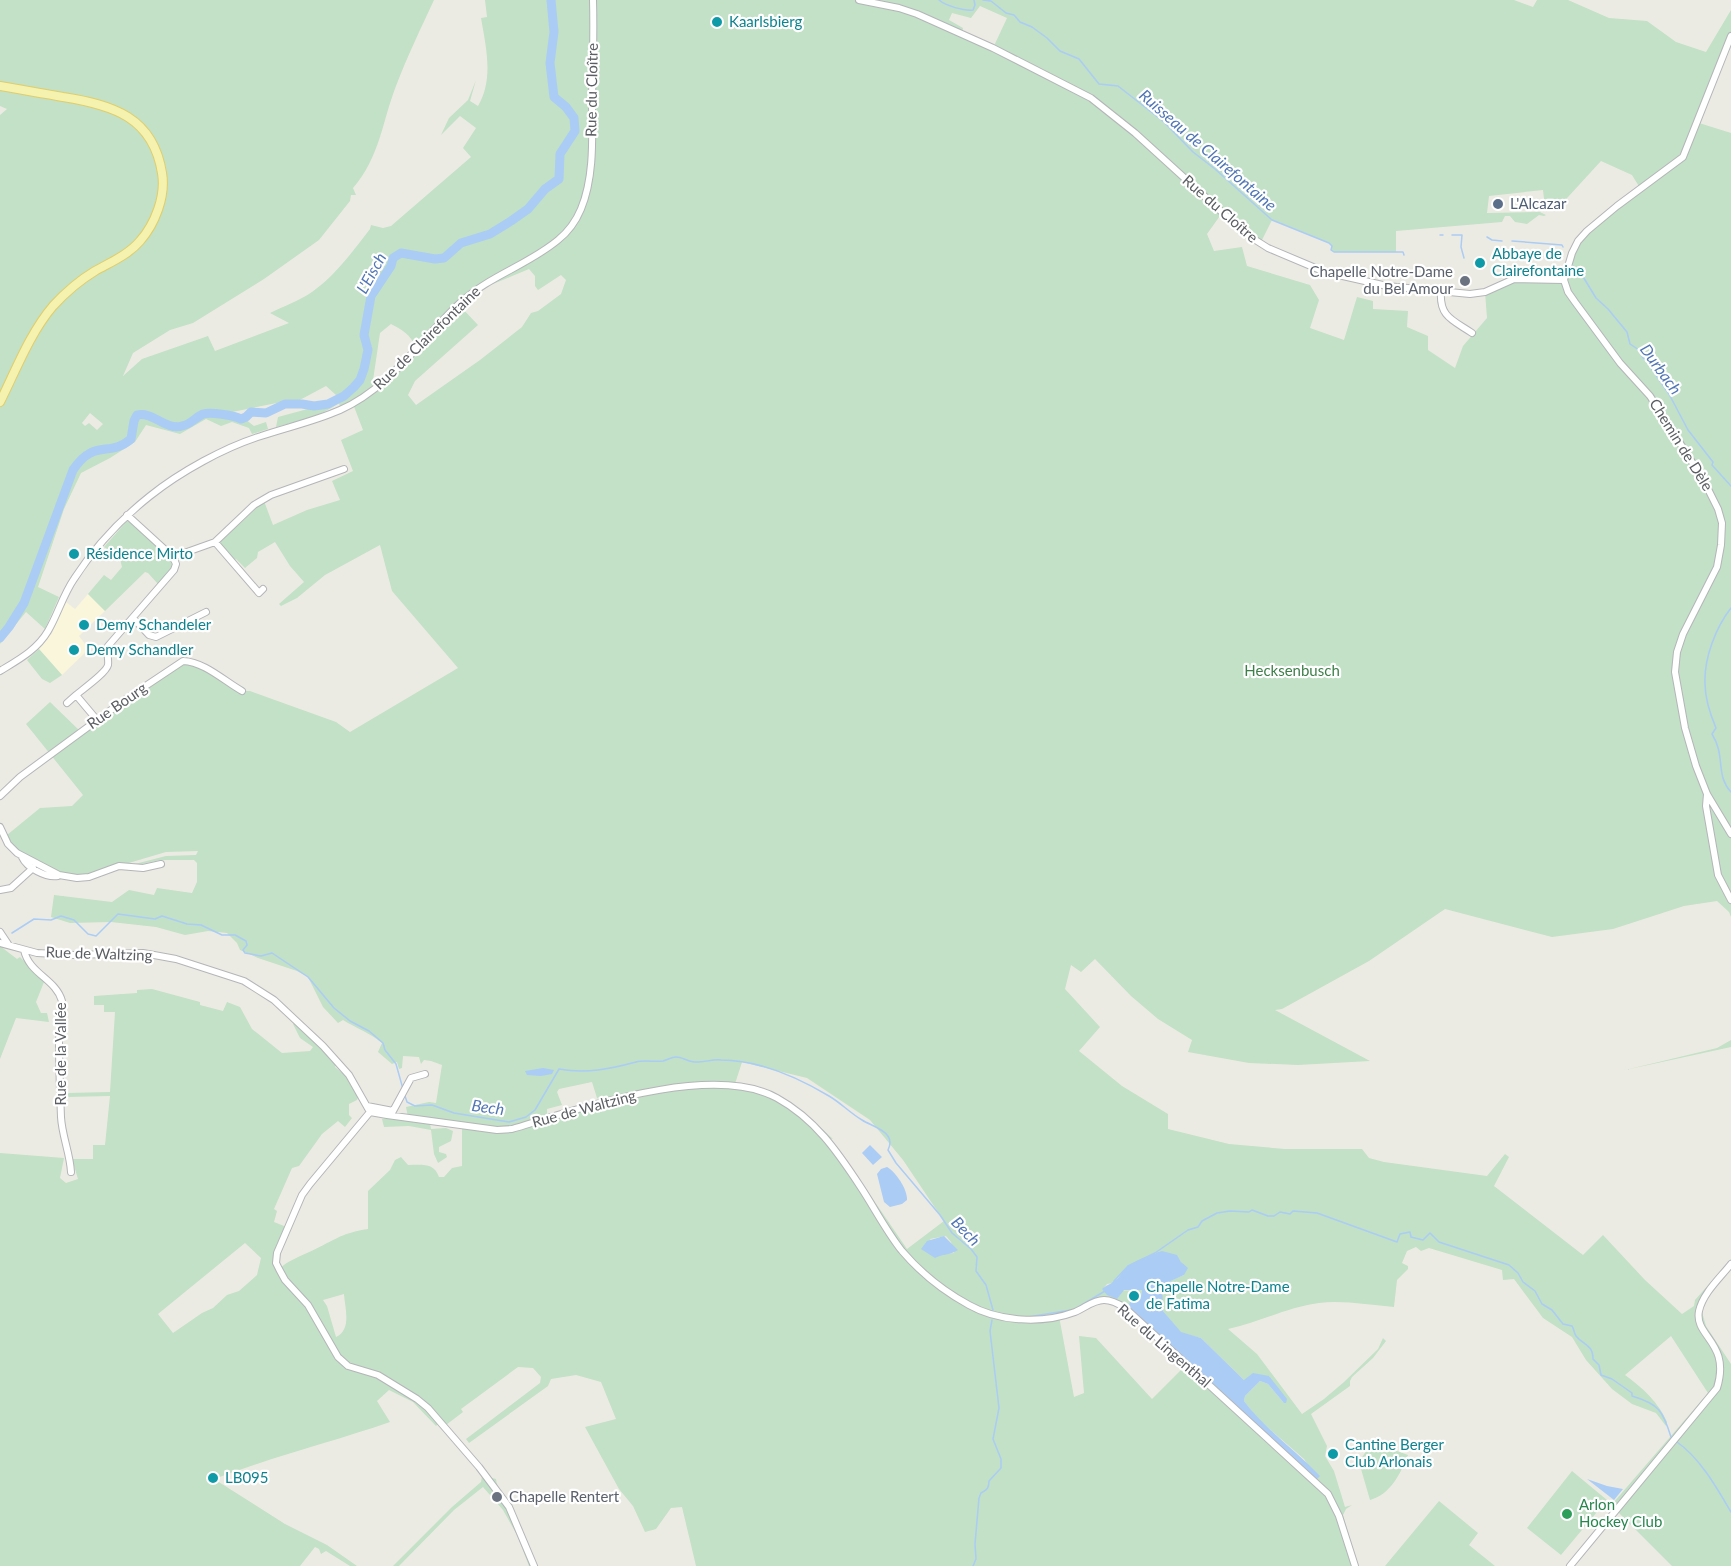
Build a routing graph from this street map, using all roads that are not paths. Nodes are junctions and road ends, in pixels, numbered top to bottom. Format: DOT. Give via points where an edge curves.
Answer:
graph roads {
  1 [pos="592,0"];
  2 [pos="859,0"];
  3 [pos="1731,36"];
  4 [pos="0,86"];
  5 [pos="589,181"];
  6 [pos="1564,280"];
  7 [pos="1441,291"];
  8 [pos="1472,333"];
  9 [pos="1,399"];
  10 [pos="344,469"];
  11 [pos="127,515"];
  12 [pos="215,542"];
  13 [pos="173,557"];
  14 [pos="263,589"];
  15 [pos="206,612"];
  16 [pos="133,618"];
  17 [pos="0,671"];
  18 [pos="242,691"];
  19 [pos="76,695"];
  20 [pos="67,703"];
  21 [pos="97,720"];
  22 [pos="1707,794"];
  23 [pos="0,796"];
  24 [pos="0,826"];
  25 [pos="1731,834"];
  26 [pos="22,856"];
  27 [pos="161,864"];
  28 [pos="33,868"];
  29 [pos="59,875"];
  30 [pos="0,890"];
  31 [pos="1731,900"];
  32 [pos="0,932"];
  33 [pos="0,943"];
  34 [pos="8,944"];
  35 [pos="24,950"];
  36 [pos="425,1074"];
  37 [pos="734,1086"];
  38 [pos="369,1109"];
  39 [pos="393,1111"];
  40 [pos="425,1119"];
  41 [pos="71,1172"];
  42 [pos="1731,1264"];
  43 [pos="534,1566"];
  44 [pos="1355,1566"];
  45 [pos="1570,1566"];
  1 -- 5 [label="street, Rue du Cloître"];
  2 -- 7 [label="street, Rue du Cloître" via="917,14 1091,98 1246,234 1268,248 1325,272 1367,282"];
  3 -- 6 [label="street" via="1683,158 1587,231 1572,253"];
  4 -- 9 [label="main road" via="96,102 125,114 150,138 164,182 157,213 140,241 70,290 44,317"];
  5 -- 11 [label="street, Rue de Clairefontaine" via="581,210 567,232 459,303 373,390 341,410 258,436 222,453 176,478"];
  6 -- 7 [label="street, Rue du Cloître" via="1514,279 1480,294"];
  6 -- 22 [label="street, Chemin de Dèle" via="1581,311 1650,396 1704,481 1722,523 1716,567 1683,634 1675,672 1685,728"];
  7 -- 8 [label="street" via="1442,310"];
  10 -- 12 [label="street" via="271,495 254,505"];
  11 -- 13 [label="street"];
  11 -- 17 [label="street, Rue de Clairefontaine" via="72,581 42,640 27,655"];
  12 -- 13 [label="street"];
  12 -- 14 [label="street" via="259,592"];
  13 -- 16 [label="street" via="174,570"];
  15 -- 16 [label="street" via="156,637"];
  16 -- 19 [label="street" via="108,646 106,670"];
  18 -- 21 [label="street, Rue Bourg" via="201,664 183,661"];
  19 -- 20 [label="street"];
  19 -- 21 [label="street"];
  21 -- 23 [label="street, Rue Bourg"];
  22 -- 25 [label="street, Chemin de Dèle"];
  22 -- 31 [label="street" via="1718,875"];
  24 -- 26 [label="street" via="8,844"];
  26 -- 28 [label="street"];
  26 -- 29 [label="street"];
  27 -- 29 [label="street" via="143,868 119,866 89,877"];
  28 -- 29 [label="street" via="50,876"];
  28 -- 30 [label="street" via="11,888"];
  32 -- 34 [label="street"];
  33 -- 34 [label="street, Rue de Waltzing"];
  34 -- 35 [label="street, Rue de Waltzing"];
  35 -- 38 [label="street, Rue de Waltzing" via="74,955 143,953 176,959 244,981 274,1000 323,1046 349,1075"];
  35 -- 41 [label="street, Rue de la Vallée" via="26,960 56,988 62,1001 61,1119"];
  36 -- 39 [label="street" via="411,1078"];
  37 -- 40 [label="street, Rue de Waltzing" via="687,1086 621,1097 512,1129"];
  37 -- 44 [label="street, Rue du Lingenthal" via="776,1098 813,1124 835,1148 903,1251 941,1287 970,1306 1020,1320 1075,1312 1095,1301 1104,1300 1125,1308 1328,1494"];
  38 -- 39 [label="street"];
  38 -- 40 [label="street, Rue de Waltzing"];
  38 -- 43 [label="street" via="302,1195 276,1263 285,1280 308,1305 338,1357 348,1366 399,1386 423,1403 492,1482 509,1507"];
  39 -- 40 [label="street"];
  42 -- 45 [label="street" via="1703,1299 1699,1312 1699,1319 1724,1362 1717,1388"];
}
